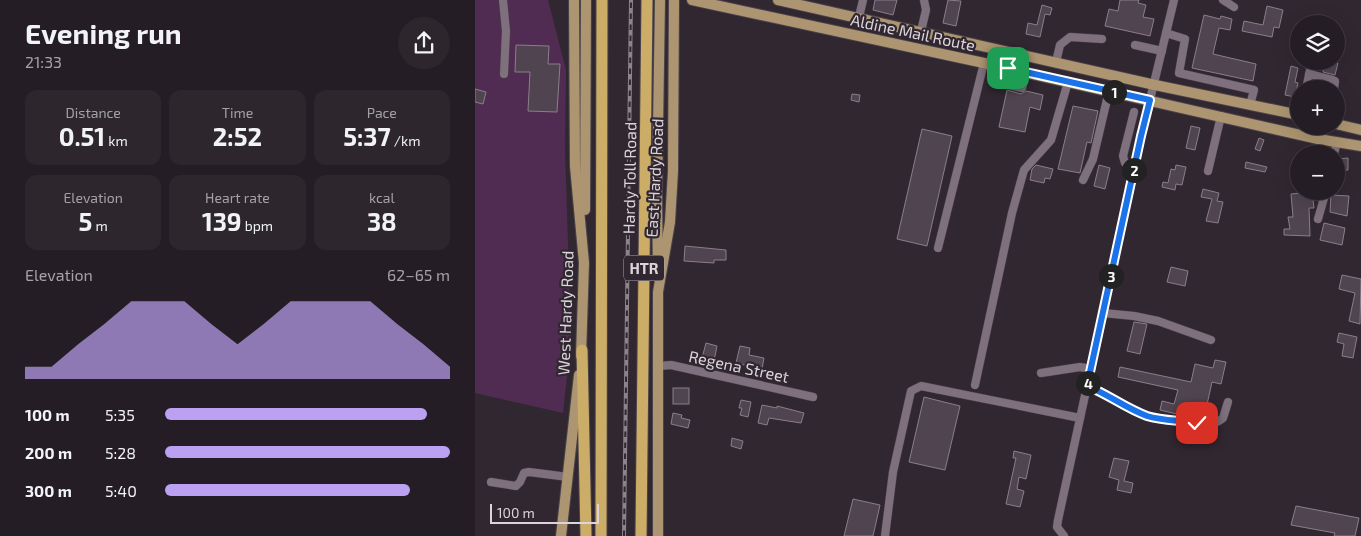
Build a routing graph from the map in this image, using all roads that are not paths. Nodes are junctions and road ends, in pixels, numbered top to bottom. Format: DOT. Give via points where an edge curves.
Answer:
graph roads {
  1 [pos="503,0"];
  2 [pos="574,0"];
  3 [pos="586,0"];
  4 [pos="602,0"];
  5 [pos="647,0"];
  6 [pos="660,0"];
  7 [pos="674,0"];
  8 [pos="692,0"];
  9 [pos="777,0"];
  10 [pos="863,0"];
  11 [pos="924,0"];
  12 [pos="1174,0"];
  13 [pos="1223,0"];
  14 [pos="1234,7"];
  15 [pos="859,17"];
  16 [pos="921,31"];
  17 [pos="1167,33"];
  18 [pos="855,36"];
  19 [pos="1102,39"];
  20 [pos="1135,45"];
  21 [pos="988,47"];
  22 [pos="1162,52"];
  23 [pos="984,62"];
  24 [pos="1056,62"];
  25 [pos="1008,68"];
  26 [pos="1310,70"];
  27 [pos="1026,72"];
  28 [pos="1179,73"];
  29 [pos="504,74"];
  30 [pos="1309,74"];
  31 [pos="1308,80"];
  32 [pos="1333,80"];
  33 [pos="1067,82"];
  34 [pos="1155,85"];
  35 [pos="1175,89"];
  36 [pos="1109,91"];
  37 [pos="1150,100"];
  38 [pos="1250,105"];
  39 [pos="1134,112"];
  40 [pos="1290,114"];
  41 [pos="1221,116"];
  42 [pos="1345,126"];
  43 [pos="1361,130"];
  44 [pos="1290,132"];
  45 [pos="1305,135"];
  46 [pos="1337,142"];
  47 [pos="1336,145"];
  48 [pos="1361,146"];
  49 [pos="1135,166"];
  50 [pos="1207,171"];
  51 [pos="1083,180"];
  52 [pos="1324,200"];
  53 [pos="1318,220"];
  54 [pos="938,248"];
  55 [pos="584,263"];
  56 [pos="658,292"];
  57 [pos="1103,313"];
  58 [pos="1211,340"];
  59 [pos="581,350"];
  60 [pos="659,366"];
  61 [pos="1091,370"];
  62 [pos="1041,374"];
  63 [pos="975,385"];
  64 [pos="1087,386"];
  65 [pos="813,397"];
  66 [pos="1228,402"];
  67 [pos="1080,418"];
  68 [pos="568,477"];
  69 [pos="491,482"];
  70 [pos="561,536"];
  71 [pos="586,536"];
  72 [pos="601,536"];
  73 [pos="641,536"];
  74 [pos="658,536"];
  75 [pos="885,536"];
  76 [pos="1064,536"];
  1 -- 29 [label="street" via="506,31"];
  2 -- 55 [label="main road, West Hardy Road" via="575,166"];
  3 -- 55 [label="main road"];
  4 -- 72 [label="highway, Hardy Toll Road / HTR"];
  5 -- 73 [label="highway, Hardy Toll Road / HTR"];
  6 -- 56 [label="main road"];
  7 -- 56 [label="main road, East Hardy Road" via="670,222"];
  8 -- 18 [label="main road, Aldine Mail Route"];
  9 -- 15 [label="main road, Aldine Mail Route"];
  10 -- 15 [label="street"];
  11 -- 16 [label="street" via="926,10"];
  12 -- 17 [label="street"];
  13 -- 14 [label="street"];
  15 -- 16 [label="main road, Aldine Mail Route"];
  15 -- 18 [label="main road"];
  16 -- 21 [label="main road, Aldine Mail Route"];
  17 -- 22 [label="street"];
  17 -- 28 [label="street" via="1185,39"];
  18 -- 23 [label="main road, Aldine Mail Route"];
  19 -- 24 [label="street" via="1070,37 1060,45"];
  20 -- 22 [label="street"];
  21 -- 23 [label="main road"];
  21 -- 24 [label="main road, Aldine Mail Route"];
  22 -- 34 [label="street"];
  23 -- 25 [label="main road, Aldine Mail Route"];
  23 -- 54 [label="street"];
  24 -- 34 [label="main road, Aldine Mail Route"];
  25 -- 27 [label="main road, Aldine Mail Route"];
  25 -- 27 [label="street" via="1005,84 1022,88"];
  26 -- 30 [label="street"];
  27 -- 33 [label="main road, Aldine Mail Route"];
  28 -- 35 [label="street"];
  28 -- 38 [label="street" via="1254,90"];
  30 -- 31 [label="street"];
  30 -- 32 [label="street"];
  33 -- 36 [label="main road, Aldine Mail Route"];
  33 -- 63 [label="street" via="1051,140 1024,170"];
  34 -- 35 [label="main road, Aldine Mail Route"];
  34 -- 37 [label="street"];
  35 -- 38 [label="main road, Aldine Mail Route"];
  36 -- 37 [label="main road, Aldine Mail Route"];
  36 -- 51 [label="street" via="1093,159"];
  37 -- 41 [label="main road, Aldine Mail Route"];
  37 -- 49 [label="street"];
  38 -- 40 [label="main road, Aldine Mail Route"];
  39 -- 49 [label="street" via="1123,156 1125,163"];
  41 -- 44 [label="main road, Aldine Mail Route"];
  41 -- 50 [label="street"];
  42 -- 43 [label="main road"];
  45 -- 46 [label="main road, Aldine Mail Route"];
  46 -- 47 [label="street"];
  46 -- 48 [label="main road, Aldine Mail Route"];
  49 -- 57 [label="street"];
  52 -- 53 [label="street"];
  55 -- 59 [label="main road, West Hardy Road"];
  56 -- 60 [label="main road, East Hardy Road"];
  57 -- 58 [label="street" via="1158,321"];
  57 -- 61 [label="street"];
  59 -- 68 [label="main road, West Hardy Road"];
  59 -- 71 [label="highway"];
  60 -- 65 [label="street, Regena Street" via="671,365"];
  60 -- 74 [label="main road, East Hardy Road"];
  61 -- 62 [label="street" via="1079,367"];
  61 -- 64 [label="street"];
  64 -- 66 [label="street" via="1126,407 1161,419 1213,424 1223,418"];
  64 -- 67 [label="street"];
  67 -- 75 [label="street" via="921,386 911,391 893,472"];
  67 -- 76 [label="street" via="1057,527"];
  68 -- 69 [label="street" via="529,472 524,473 516,486"];
  68 -- 70 [label="main road, West Hardy Road"];
}
